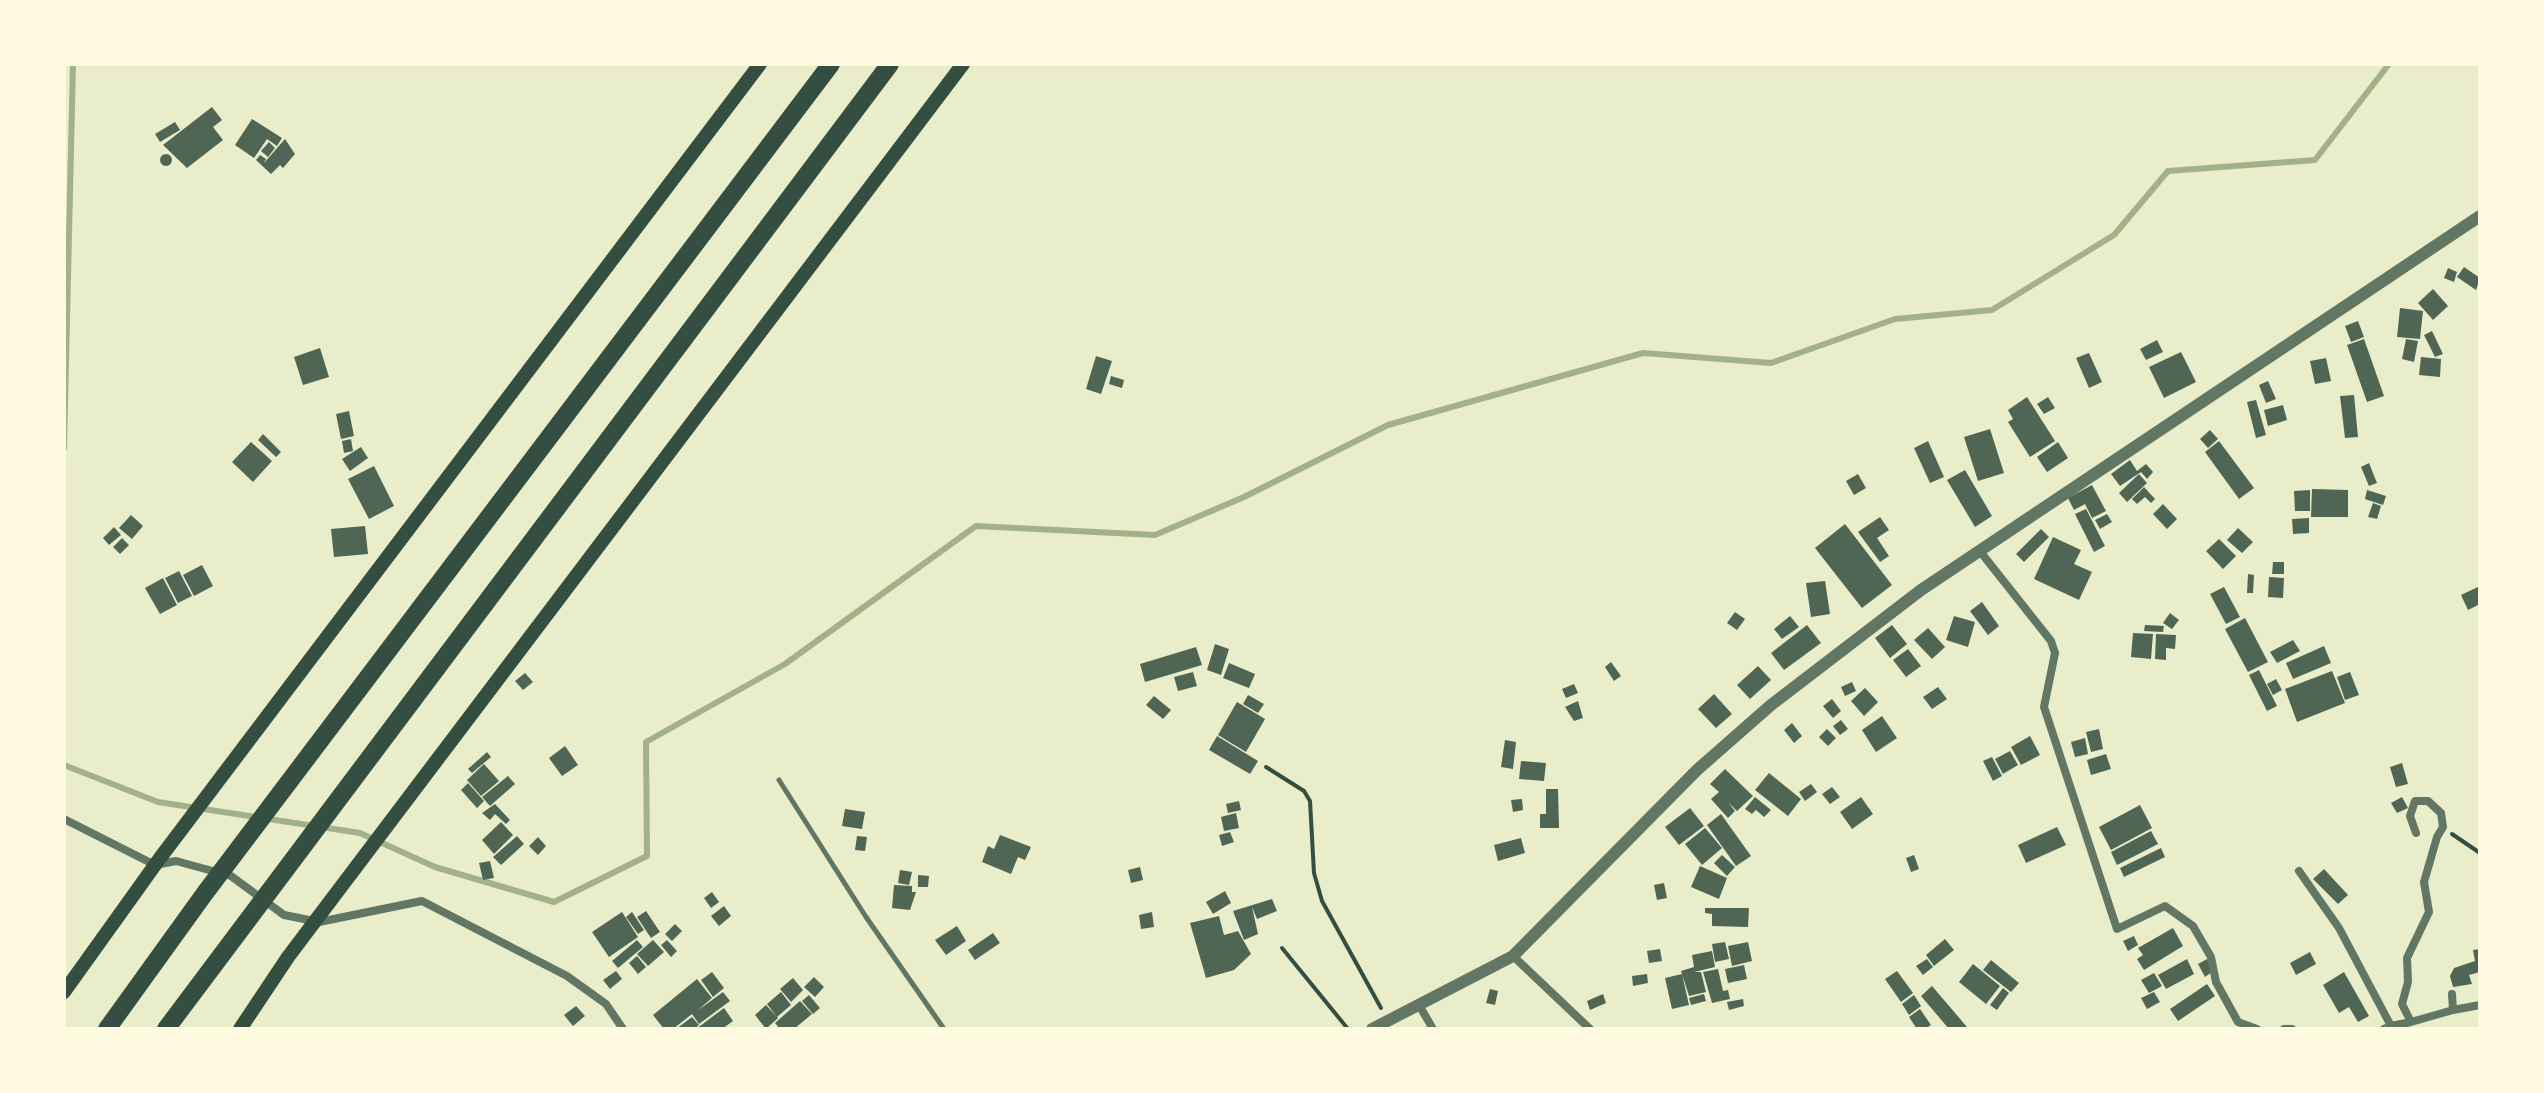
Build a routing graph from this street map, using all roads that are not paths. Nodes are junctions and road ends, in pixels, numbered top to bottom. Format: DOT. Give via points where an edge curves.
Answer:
graph roads {
  1 [pos="760,64"];
  2 [pos="831,64"];
  3 [pos="890,64"];
  4 [pos="963,64"];
  5 [pos="2480,216"];
  6 [pos="1979,550"];
  7 [pos="779,780"];
  8 [pos="64,819"];
  9 [pos="2416,833"];
  10 [pos="158,862"];
  11 [pos="2299,871"];
  12 [pos="1513,956"];
  13 [pos="64,992"];
  14 [pos="2452,994"];
  15 [pos="1419,1005"];
  16 [pos="2480,1005"];
  17 [pos="2453,1010"];
  18 [pos="2411,1022"];
  19 [pos="2388,1028"];
  20 [pos="107,1029"];
  21 [pos="166,1029"];
  22 [pos="240,1029"];
  23 [pos="623,1029"];
  24 [pos="944,1029"];
  25 [pos="1372,1029"];
  26 [pos="1433,1029"];
  27 [pos="1590,1029"];
  28 [pos="2257,1029"];
  29 [pos="2284,1029"];
  30 [pos="2292,1029"];
  1 -- 10 [label="main road"];
  2 -- 20 [label="highway"];
  3 -- 21 [label="highway"];
  4 -- 22 [label="main road" via="288,957"];
  5 -- 6 [label="street"];
  6 -- 12 [label="street" via="1760,714 1697,770"];
  6 -- 28 [label="street" via="2051,641 2055,653 2044,707 2117,929 2165,906 2193,926 2238,1022"];
  7 -- 24 [label="lane"];
  8 -- 10 [label="street"];
  9 -- 18 [label="street" via="2410,816 2415,801 2428,801 2441,813 2443,827 2424,882 2429,912 2407,958 2402,1004"];
  10 -- 13 [label="main road"];
  10 -- 23 [label="street" via="176,861 231,876 284,915 319,922 422,901 567,976 606,1004"];
  11 -- 19 [label="street" via="2339,928"];
  12 -- 15 [label="street"];
  12 -- 27 [label="street"];
  14 -- 17 [label="street"];
  15 -- 25 [label="street"];
  15 -- 26 [label="street"];
  16 -- 17 [label="street"];
  17 -- 18 [label="street"];
  18 -- 19 [label="street"];
  29 -- 30 [label="street"];
}
